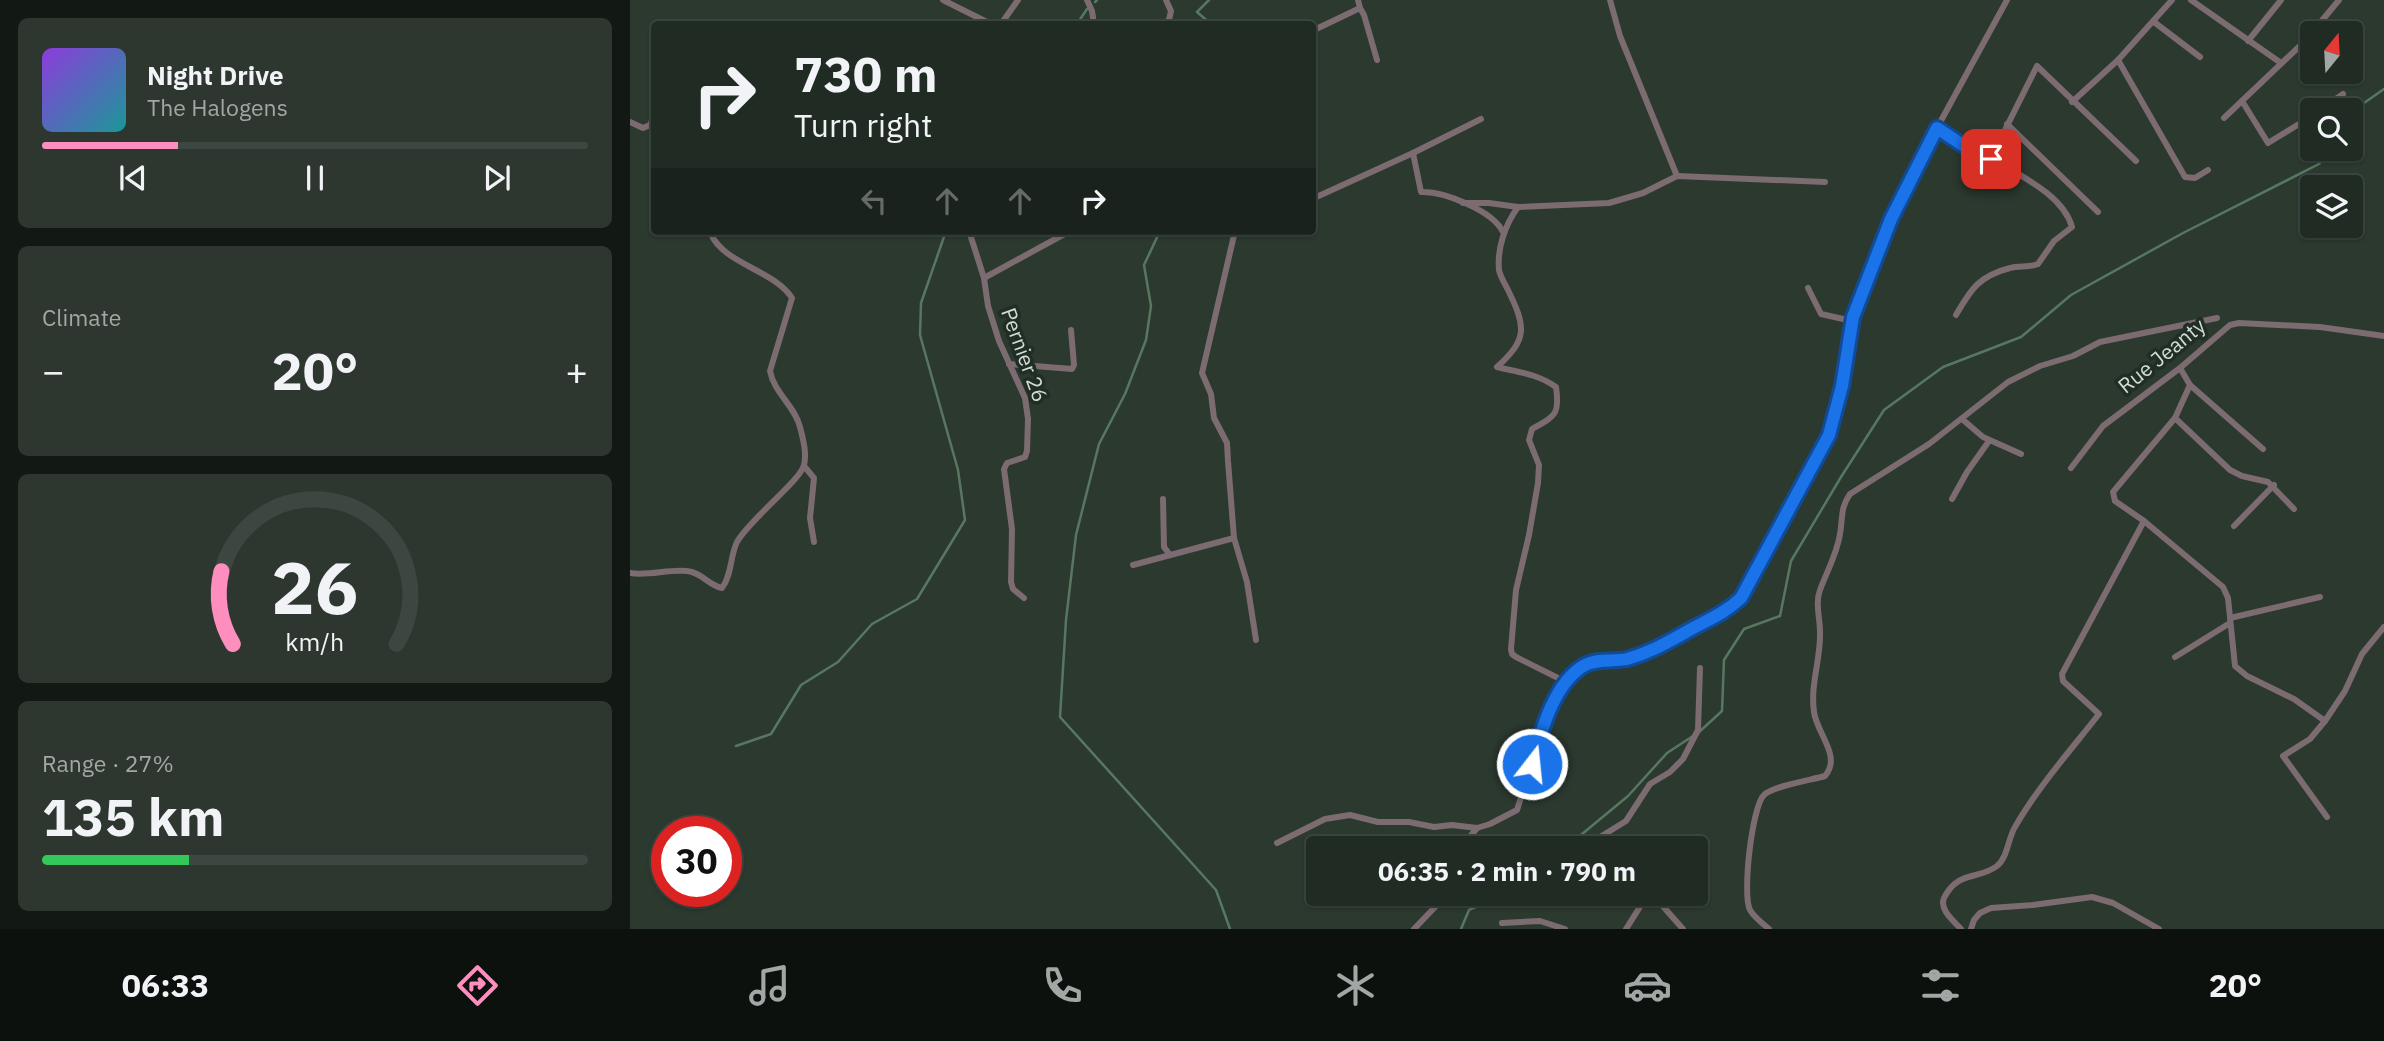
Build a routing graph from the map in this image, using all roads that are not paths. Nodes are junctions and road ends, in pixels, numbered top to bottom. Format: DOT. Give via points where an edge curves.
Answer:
graph roads {
  1 [pos="943,0"];
  2 [pos="1018,0"];
  3 [pos="1087,0"];
  4 [pos="1166,0"];
  5 [pos="1358,0"];
  6 [pos="1610,0"];
  7 [pos="2007,0"];
  8 [pos="2172,0"];
  9 [pos="2191,0"];
  10 [pos="2281,0"];
  11 [pos="2339,0"];
  12 [pos="1360,8"];
  13 [pos="985,21"];
  14 [pos="1003,21"];
  15 [pos="1093,21"];
  16 [pos="1168,21"];
  17 [pos="2154,22"];
  18 [pos="1316,29"];
  19 [pos="2248,41"];
  20 [pos="2200,57"];
  21 [pos="1377,60"];
  22 [pos="2118,60"];
  23 [pos="2281,64"];
  24 [pos="2343,94"];
  25 [pos="2337,98"];
  26 [pos="2242,101"];
  27 [pos="2072,102"];
  28 [pos="2224,118"];
  29 [pos="1481,119"];
  30 [pos="630,121"];
  31 [pos="651,123"];
  32 [pos="2300,123"];
  33 [pos="2007,124"];
  34 [pos="1937,128"];
  35 [pos="1413,153"];
  36 [pos="1991,159"];
  37 [pos="2136,161"];
  38 [pos="2208,170"];
  39 [pos="1677,176"];
  40 [pos="1825,182"];
  41 [pos="1316,197"];
  42 [pos="1463,203"];
  43 [pos="1518,207"];
  44 [pos="2098,212"];
  45 [pos="1504,233"];
  46 [pos="711,235"];
  47 [pos="970,235"];
  48 [pos="1063,235"];
  49 [pos="1234,235"];
  50 [pos="984,278"];
  51 [pos="1808,288"];
  52 [pos="1955,315"];
  53 [pos="2217,317"];
  54 [pos="1852,321"];
  55 [pos="1071,330"];
  56 [pos="2384,336"];
  57 [pos="1009,363"];
  58 [pos="2180,368"];
  59 [pos="2190,385"];
  60 [pos="2175,418"];
  61 [pos="1962,419"];
  62 [pos="1989,441"];
  63 [pos="2263,449"];
  64 [pos="2021,454"];
  65 [pos="804,466"];
  66 [pos="2071,468"];
  67 [pos="2274,485"];
  68 [pos="1164,499"];
  69 [pos="1952,499"];
  70 [pos="2294,509"];
  71 [pos="2144,521"];
  72 [pos="2234,526"];
  73 [pos="1234,538"];
  74 [pos="814,542"];
  75 [pos="1170,555"];
  76 [pos="1133,565"];
  77 [pos="630,573"];
  78 [pos="2320,597"];
  79 [pos="1024,598"];
  80 [pos="2230,620"];
  81 [pos="2384,626"];
  82 [pos="1256,640"];
  83 [pos="2175,657"];
  84 [pos="1700,667"];
  85 [pos="1566,682"];
  86 [pos="2325,721"];
  87 [pos="2326,817"];
  88 [pos="1476,828"];
  89 [pos="1470,836"];
  90 [pos="1606,836"];
  91 [pos="1277,843"];
  92 [pos="1436,906"];
  93 [pos="1642,906"];
  94 [pos="1661,906"];
  95 [pos="1502,923"];
  96 [pos="1414,929"];
  97 [pos="1566,929"];
  98 [pos="1626,929"];
  99 [pos="1683,929"];
  100 [pos="1769,929"];
  101 [pos="1961,929"];
  102 [pos="1971,929"];
  103 [pos="2159,929"];
  1 -- 13 [label="street"];
  2 -- 14 [label="street"];
  3 -- 15 [label="street"];
  4 -- 16 [label="street" via="1171,11"];
  5 -- 12 [label="street"];
  6 -- 39 [label="street"];
  7 -- 34 [label="street"];
  8 -- 17 [label="street"];
  9 -- 19 [label="street"];
  10 -- 19 [label="street"];
  11 -- 23 [label="street"];
  12 -- 18 [label="street"];
  12 -- 21 [label="street"];
  17 -- 20 [label="street"];
  17 -- 22 [label="street"];
  19 -- 23 [label="street"];
  22 -- 27 [label="street"];
  22 -- 38 [label="street" via="2185,177 2195,178"];
  23 -- 26 [label="street"];
  24 -- 25 [label="street"];
  26 -- 28 [label="street"];
  26 -- 32 [label="street" via="2268,143"];
  27 -- 33 [label="street" via="2037,66"];
  27 -- 37 [label="street"];
  29 -- 35 [label="street"];
  30 -- 31 [label="street" via="643,128"];
  33 -- 36 [label="street"];
  33 -- 44 [label="street"];
  34 -- 36 [label="street"];
  34 -- 54 [label="street" via="1891,219"];
  35 -- 41 [label="street"];
  35 -- 42 [label="street" via="1421,192 1439,193"];
  36 -- 52 [label="street" via="2052,197 2072,227 2054,241 2038,264 1981,279"];
  39 -- 40 [label="street"];
  39 -- 43 [label="street" via="1609,203"];
  42 -- 43 [label="street"];
  42 -- 45 [label="street" via="1493,219"];
  43 -- 45 [label="street"];
  45 -- 85 [label="street" via="1499,271 1522,326 1511,355 1497,368 1550,382 1556,387 1558,404 1550,421 1530,434 1539,465 1538,483 1516,590 1511,649 1516,657"];
  46 -- 65 [label="street" via="735,258 786,289 792,298 770,371 772,382 799,423"];
  47 -- 50 [label="street, Pernier 26"];
  48 -- 50 [label="street"];
  49 -- 73 [label="street" via="1202,373 1214,418 1229,449"];
  50 -- 57 [label="street, Pernier 26" via="988,306"];
  51 -- 54 [label="street" via="1821,314"];
  53 -- 61 [label="street" via="2100,342 2040,366 2008,382"];
  54 -- 85 [label="street" via="1829,435 1741,598 1661,647 1585,665"];
  55 -- 57 [label="street" via="1072,369"];
  56 -- 58 [label="street, Rue Jeanty" via="2239,323 2225,328"];
  57 -- 79 [label="street, Pernier 26" via="1025,398 1028,419 1025,457 1007,463 1004,469 1012,529 1011,582"];
  58 -- 59 [label="street"];
  58 -- 66 [label="street, Rue Jeanty" via="2103,426"];
  59 -- 60 [label="street"];
  59 -- 63 [label="street"];
  60 -- 67 [label="street" via="2230,470"];
  60 -- 71 [label="street" via="2113,492 2115,501"];
  61 -- 62 [label="street"];
  61 -- 100 [label="street" via="1844,502 1835,556 1819,591 1821,636 1813,691 1814,714 1832,759 1831,769 1825,776 1770,790 1757,806 1747,864 1747,901 1750,912"];
  62 -- 64 [label="street"];
  62 -- 69 [label="street"];
  65 -- 74 [label="street" via="814,478 810,518"];
  65 -- 77 [label="street" via="737,542 722,588 689,571"];
  67 -- 70 [label="street"];
  67 -- 72 [label="street"];
  68 -- 75 [label="street" via="1164,547"];
  71 -- 80 [label="street" via="2222,587"];
  71 -- 101 [label="street" via="2063,668 2063,681 2099,714 2050,775 2014,829 1999,864 1961,878 1944,899 1945,912"];
  73 -- 75 [label="street"];
  73 -- 82 [label="street"];
  75 -- 76 [label="street"];
  78 -- 80 [label="street"];
  80 -- 83 [label="street"];
  80 -- 86 [label="street" via="2235,666"];
  81 -- 86 [label="street" via="2362,654"];
  84 -- 90 [label="street" via="1698,730 1682,759 1650,784 1626,821"];
  85 -- 88 [label="street" via="1546,719 1517,810"];
  86 -- 87 [label="street" via="2283,757"];
  88 -- 89 [label="street"];
  88 -- 91 [label="street" via="1378,822 1350,815 1325,819"];
  92 -- 96 [label="street"];
  93 -- 98 [label="street"];
  94 -- 99 [label="street"];
  95 -- 97 [label="street" via="1540,921"];
  102 -- 103 [label="street" via="1980,913 1991,908 2092,897"];
}
